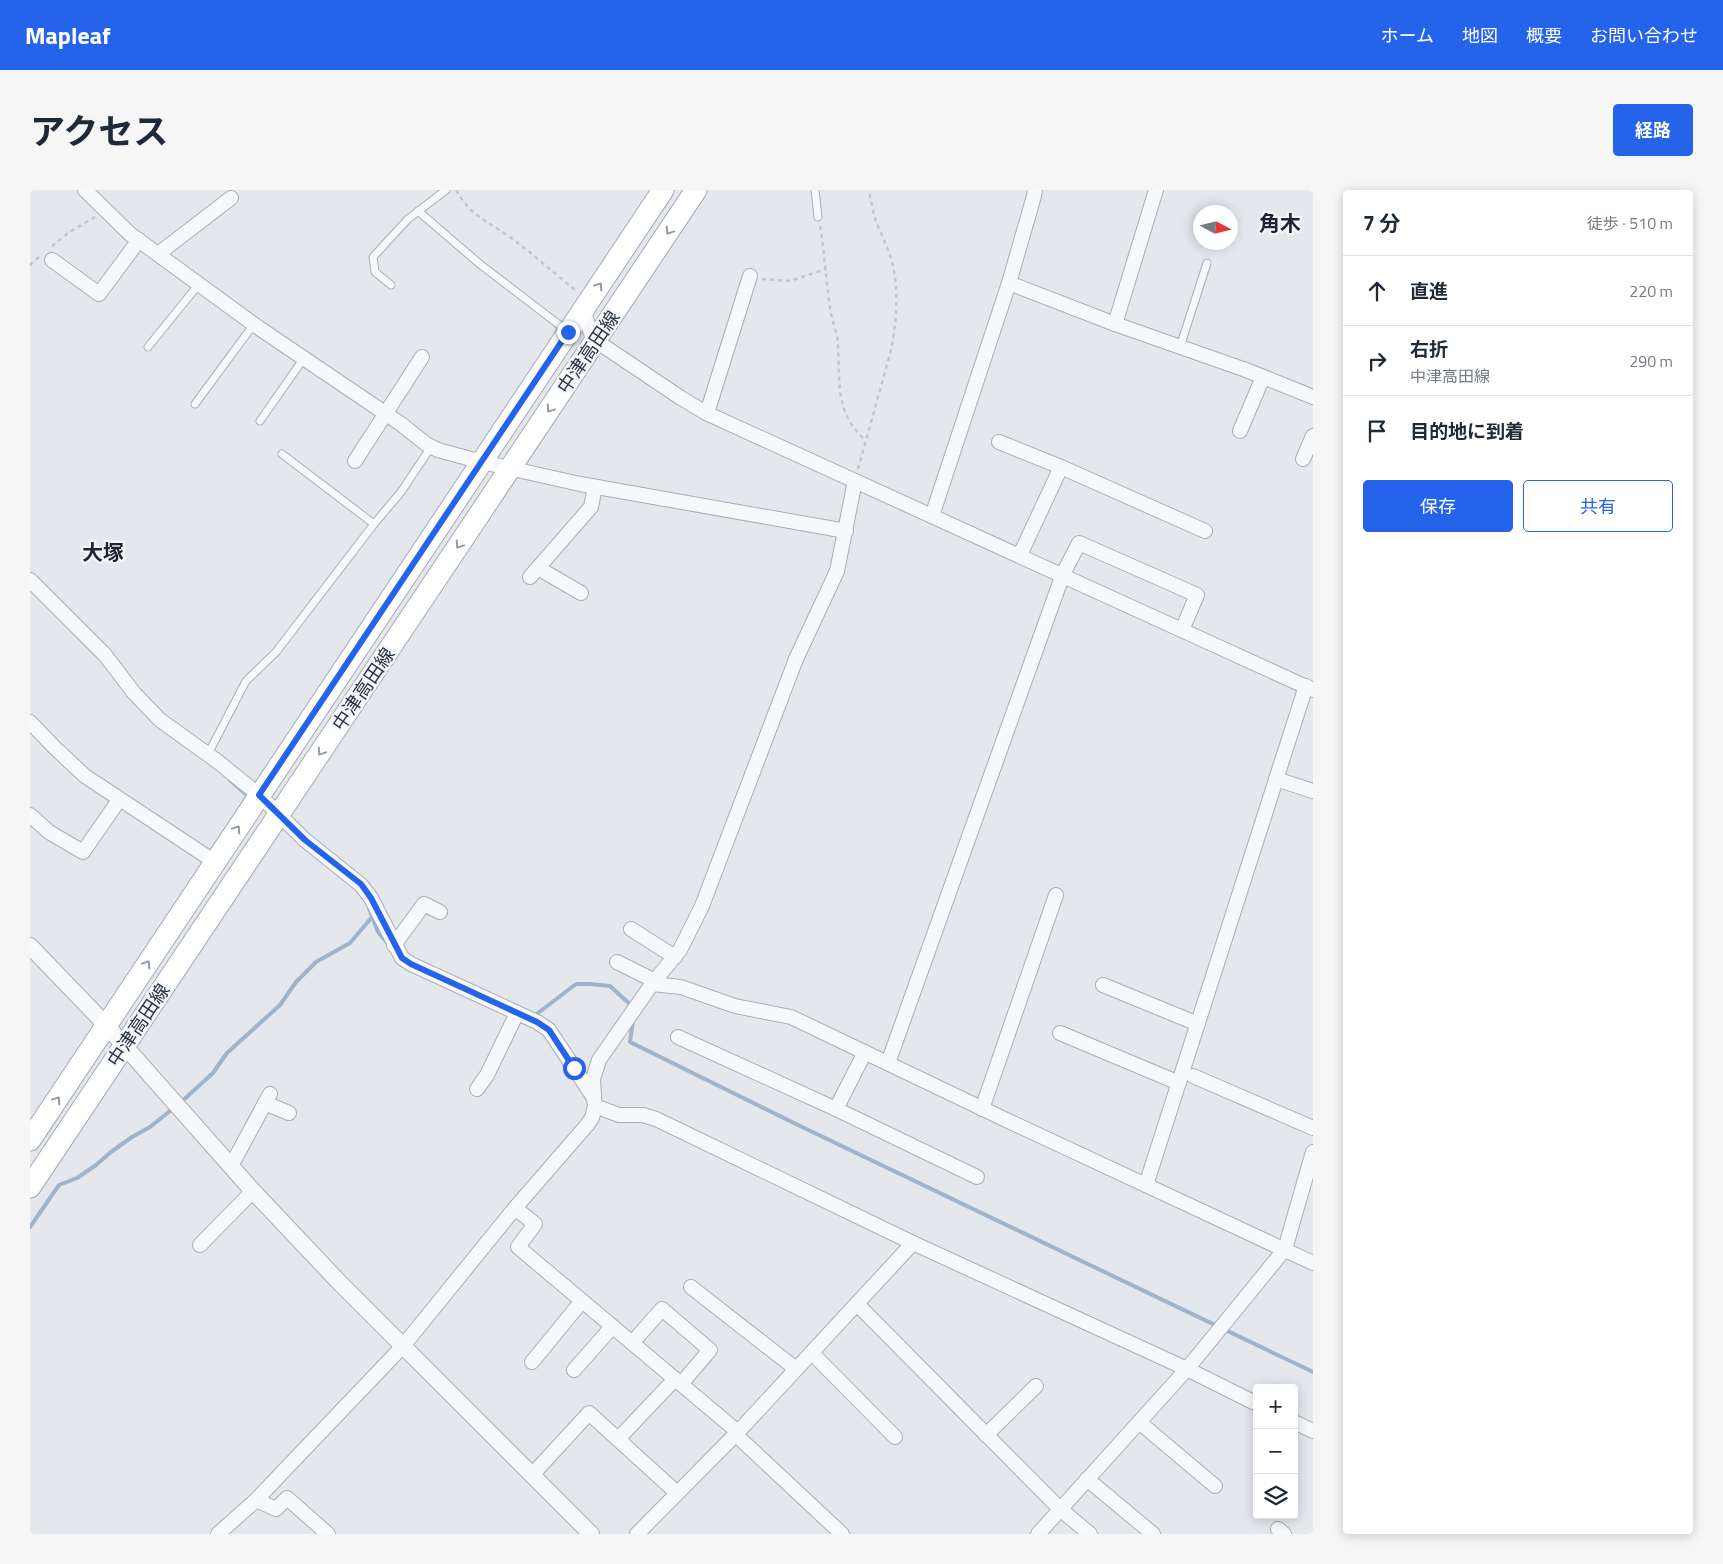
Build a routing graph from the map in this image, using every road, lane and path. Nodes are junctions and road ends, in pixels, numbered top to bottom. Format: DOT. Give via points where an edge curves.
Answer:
graph roads {
  1 [pos="85,190"];
  2 [pos="446,190"];
  3 [pos="456,190"];
  4 [pos="663,190"];
  5 [pos="696,190"];
  6 [pos="815,190"];
  7 [pos="869,190"];
  8 [pos="1035,190"];
  9 [pos="1156,190"];
  10 [pos="231,198"];
  11 [pos="418,211"];
  12 [pos="106,212"];
  13 [pos="818,217"];
  14 [pos="139,240"];
  15 [pos="158,254"];
  16 [pos="47,255"];
  17 [pos="1207,263"];
  18 [pos="30,265"];
  19 [pos="826,269"];
  20 [pos="750,276"];
  21 [pos="1009,283"];
  22 [pos="199,284"];
  23 [pos="391,285"];
  24 [pos="586,306"];
  25 [pos="254,324"];
  26 [pos="1115,324"];
  27 [pos="568,332"];
  28 [pos="596,340"];
  29 [pos="148,347"];
  30 [pos="1180,347"];
  31 [pos="422,357"];
  32 [pos="304,358"];
  33 [pos="1263,377"];
  34 [pos="1313,397"];
  35 [pos="195,404"];
  36 [pos="385,413"];
  37 [pos="707,413"];
  38 [pos="260,421"];
  39 [pos="1240,431"];
  40 [pos="1313,436"];
  41 [pos="865,439"];
  42 [pos="999,442"];
  43 [pos="431,447"];
  44 [pos="282,454"];
  45 [pos="1304,458"];
  46 [pos="355,461"];
  47 [pos="482,462"];
  48 [pos="1061,467"];
  49 [pos="510,468"];
  50 [pos="855,481"];
  51 [pos="595,487"];
  52 [pos="932,516"];
  53 [pos="374,524"];
  54 [pos="846,531"];
  55 [pos="1205,531"];
  56 [pos="1020,555"];
  57 [pos="1063,574"];
  58 [pos="30,580"];
  59 [pos="581,593"];
  60 [pos="1182,630"];
  61 [pos="1310,688"];
  62 [pos="30,722"];
  63 [pos="208,754"];
  64 [pos="1276,779"];
  65 [pos="1313,791"];
  66 [pos="259,795"];
  67 [pos="119,800"];
  68 [pos="279,814"];
  69 [pos="30,815"];
  70 [pos="215,862"];
  71 [pos="1056,895"];
  72 [pos="440,912"];
  73 [pos="631,929"];
  74 [pos="394,945"];
  75 [pos="30,946"];
  76 [pos="675,957"];
  77 [pos="617,962"];
  78 [pos="654,983"];
  79 [pos="1103,985"];
  80 [pos="518,1013"];
  81 [pos="1198,1024"];
  82 [pos="106,1025"];
  83 [pos="1060,1033"];
  84 [pos="678,1037"];
  85 [pos="125,1046"];
  86 [pos="865,1052"];
  87 [pos="599,1060"];
  88 [pos="888,1063"];
  89 [pos="574,1068"];
  90 [pos="1193,1076"];
  91 [pos="1178,1084"];
  92 [pos="477,1089"];
  93 [pos="595,1102"];
  94 [pos="836,1109"];
  95 [pos="982,1109"];
  96 [pos="289,1113"];
  97 [pos="1313,1128"];
  98 [pos="30,1140"];
  99 [pos="1313,1152"];
  100 [pos="230,1166"];
  101 [pos="977,1177"];
  102 [pos="1146,1184"];
  103 [pos="30,1187"];
  104 [pos="253,1191"];
  105 [pos="515,1208"];
  106 [pos="913,1243"];
  107 [pos="200,1245"];
  108 [pos="1285,1249"];
  109 [pos="1313,1263"];
  110 [pos="691,1287"];
  111 [pos="582,1301"];
  112 [pos="857,1304"];
  113 [pos="612,1327"];
  114 [pos="632,1343"];
  115 [pos="403,1346"];
  116 [pos="812,1353"];
  117 [pos="532,1362"];
  118 [pos="796,1369"];
  119 [pos="1187,1369"];
  120 [pos="574,1370"];
  121 [pos="678,1382"];
  122 [pos="1036,1386"];
  123 [pos="1253,1402"];
  124 [pos="1139,1422"];
  125 [pos="1298,1424"];
  126 [pos="1313,1431"];
  127 [pos="736,1433"];
  128 [pos="986,1435"];
  129 [pos="895,1437"];
  130 [pos="618,1439"];
  131 [pos="532,1475"];
  132 [pos="1087,1479"];
  133 [pos="1215,1486"];
  134 [pos="678,1493"];
  135 [pos="256,1500"];
  136 [pos="1060,1509"];
  137 [pos="218,1534"];
  138 [pos="328,1534"];
  139 [pos="592,1534"];
  140 [pos="637,1534"];
  141 [pos="842,1534"];
  142 [pos="1038,1534"];
  143 [pos="1090,1534"];
  144 [pos="1153,1534"];
  1 -- 12 [label="street"];
  2 -- 11 [label="lane"];
  3 -- 24 [label="path" via="475,215 507,235"];
  24 -- 4 [label="main road, 中津高田線, one-way"];
  5 -- 28 [label="main road, 中津高田線, one-way"];
  6 -- 13 [label="lane"];
  7 -- 41 [label="path" via="874,215 891,260 896,316 894,339"];
  8 -- 21 [label="street"];
  9 -- 26 [label="street"];
  10 -- 15 [label="street"];
  11 -- 23 [label="lane" via="374,257 375,272"];
  11 -- 27 [label="lane"];
  12 -- 14 [label="street"];
  12 -- 16 [label="path" via="71,231"];
  13 -- 19 [label="path"];
  14 -- 15 [label="street"];
  14 -- 16 [label="street" via="98,294"];
  15 -- 22 [label="street"];
  16 -- 18 [label="path"];
  17 -- 30 [label="lane"];
  19 -- 20 [label="path" via="790,281"];
  19 -- 41 [label="path" via="837,336 839,391 848,420"];
  20 -- 37 [label="street"];
  21 -- 26 [label="street"];
  21 -- 52 [label="street"];
  22 -- 25 [label="street"];
  22 -- 29 [label="lane"];
  24 -- 27 [label="main road, 中津高田線"];
  24 -- 28 [label="street" via="592,336"];
  25 -- 32 [label="street"];
  25 -- 35 [label="lane"];
  26 -- 30 [label="street"];
  27 -- 47 [label="main road, 中津高田線"];
  28 -- 37 [label="street"];
  28 -- 49 [label="main road, 中津高田線, one-way"];
  30 -- 33 [label="street"];
  31 -- 36 [label="street"];
  32 -- 36 [label="street"];
  32 -- 38 [label="lane"];
  33 -- 34 [label="street"];
  33 -- 39 [label="street"];
  36 -- 43 [label="street"];
  36 -- 46 [label="street"];
  37 -- 50 [label="street"];
  40 -- 45 [label="street"];
  41 -- 50 [label="path"];
  42 -- 48 [label="street"];
  43 -- 47 [label="street"];
  43 -- 53 [label="lane" via="401,492"];
  44 -- 53 [label="lane"];
  47 -- 49 [label="street"];
  47 -- 66 [label="main road, 中津高田線"];
  48 -- 55 [label="street"];
  48 -- 56 [label="street"];
  49 -- 51 [label="street"];
  49 -- 68 [label="main road, 中津高田線, one-way"];
  50 -- 52 [label="street"];
  50 -- 54 [label="street"];
  51 -- 54 [label="street"];
  51 -- 59 [label="street" via="591,507 534,572"];
  52 -- 56 [label="street"];
  53 -- 63 [label="lane" via="276,652 246,681"];
  54 -- 76 [label="street" via="837,571 796,659 706,897"];
  56 -- 57 [label="street"];
  57 -- 60 [label="street"];
  57 -- 60 [label="street" via="1079,542 1197,595"];
  57 -- 88 [label="street"];
  58 -- 63 [label="street" via="105,655 145,706"];
  60 -- 61 [label="street"];
  61 -- 64 [label="street"];
  62 -- 67 [label="street" via="85,776"];
  63 -- 66 [label="street"];
  64 -- 65 [label="street"];
  64 -- 81 [label="street"];
  66 -- 68 [label="street"];
  70 -- 66 [label="main road, 中津高田線, one-way"];
  67 -- 69 [label="street" via="83,852 49,832"];
  67 -- 70 [label="street"];
  68 -- 74 [label="street" via="305,840 361,884"];
  68 -- 85 [label="main road, 中津高田線"];
  82 -- 70 [label="main road, 中津高田線, one-way"];
  71 -- 95 [label="street"];
  72 -- 74 [label="street" via="424,904"];
  73 -- 76 [label="street"];
  74 -- 80 [label="street" via="407,961"];
  75 -- 82 [label="street"];
  76 -- 78 [label="street"];
  77 -- 78 [label="street"];
  78 -- 86 [label="street" via="680,987 735,1006 791,1017"];
  78 -- 87 [label="street"];
  79 -- 81 [label="street"];
  80 -- 89 [label="street" via="549,1030"];
  80 -- 92 [label="street"];
  81 -- 91 [label="street"];
  82 -- 85 [label="street"];
  98 -- 82 [label="main road, 中津高田線, one-way"];
  83 -- 91 [label="street"];
  84 -- 94 [label="street"];
  85 -- 100 [label="street"];
  85 -- 103 [label="main road, 中津高田線"];
  86 -- 88 [label="street"];
  86 -- 94 [label="street"];
  87 -- 89 [label="street" via="592,1065"];
  87 -- 93 [label="street" via="594,1078"];
  88 -- 95 [label="street"];
  89 -- 93 [label="street"];
  90 -- 97 [label="street"];
  91 -- 102 [label="street"];
  93 -- 105 [label="street" via="587,1125"];
  93 -- 106 [label="street" via="619,1115 644,1115 656,1119"];
  94 -- 101 [label="street"];
  95 -- 102 [label="street"];
  96 -- 100 [label="street" via="268,1099"];
  99 -- 108 [label="street"];
  100 -- 104 [label="street"];
  102 -- 108 [label="street"];
  104 -- 107 [label="street"];
  104 -- 115 [label="street"];
  105 -- 111 [label="street" via="535,1224 518,1247"];
  105 -- 115 [label="street"];
  106 -- 112 [label="street"];
  106 -- 119 [label="street"];
  108 -- 109 [label="street"];
  108 -- 119 [label="street"];
  110 -- 118 [label="street"];
  111 -- 113 [label="street"];
  111 -- 117 [label="street"];
  112 -- 116 [label="street"];
  112 -- 128 [label="street"];
  113 -- 114 [label="street"];
  113 -- 120 [label="street"];
  114 -- 121 [label="street"];
  114 -- 121 [label="street" via="662,1309 710,1350"];
  115 -- 131 [label="street"];
  115 -- 135 [label="street"];
  116 -- 118 [label="street"];
  116 -- 129 [label="street"];
  118 -- 127 [label="street"];
  119 -- 123 [label="street"];
  119 -- 124 [label="street"];
  121 -- 127 [label="street"];
  121 -- 130 [label="street"];
  122 -- 128 [label="street"];
  124 -- 132 [label="street"];
  124 -- 133 [label="street"];
  125 -- 126 [label="street"];
  127 -- 134 [label="street"];
  127 -- 141 [label="street"];
  128 -- 136 [label="street"];
  130 -- 131 [label="street" via="589,1413"];
  130 -- 134 [label="street"];
  131 -- 139 [label="street"];
  132 -- 136 [label="street"];
  132 -- 144 [label="street"];
  134 -- 140 [label="street"];
  135 -- 137 [label="street"];
  135 -- 138 [label="street" via="276,1508 287,1498"];
  136 -- 142 [label="street"];
  136 -- 143 [label="street"];
}
